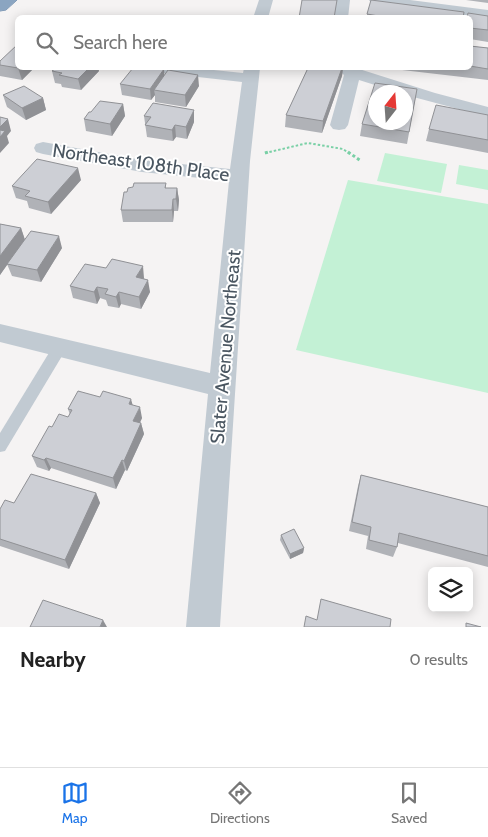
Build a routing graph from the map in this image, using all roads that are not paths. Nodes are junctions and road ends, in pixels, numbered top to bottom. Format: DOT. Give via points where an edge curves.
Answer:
graph roads {
  1 [pos="9,0"];
  2 [pos="266,0"];
  3 [pos="343,0"];
  4 [pos="376,0"];
  5 [pos="0,6"];
  6 [pos="488,14"];
  7 [pos="261,15"];
  8 [pos="341,15"];
  9 [pos="177,70"];
  10 [pos="349,70"];
  11 [pos="252,72"];
  12 [pos="488,112"];
  13 [pos="339,125"];
  14 [pos="42,148"];
  15 [pos="239,176"];
  16 [pos="0,333"];
  17 [pos="60,347"];
  18 [pos="221,386"];
  19 [pos="0,446"];
  20 [pos="203,627"];
  1 -- 5 [label="highway"];
  2 -- 7 [label="street"];
  3 -- 8 [label="street"];
  4 -- 6 [label="street"];
  9 -- 11 [label="street" via="219,76"];
  10 -- 12 [label="street" via="429,97"];
  10 -- 13 [label="street"];
  11 -- 15 [label="street, Slater Avenue Northeast"];
  14 -- 15 [label="street, Northeast 108th Place" via="142,166"];
  15 -- 18 [label="street, Slater Avenue Northeast"];
  16 -- 17 [label="street"];
  17 -- 18 [label="street"];
  17 -- 19 [label="lane"];
  18 -- 20 [label="street, Slater Avenue Northeast"];
}
